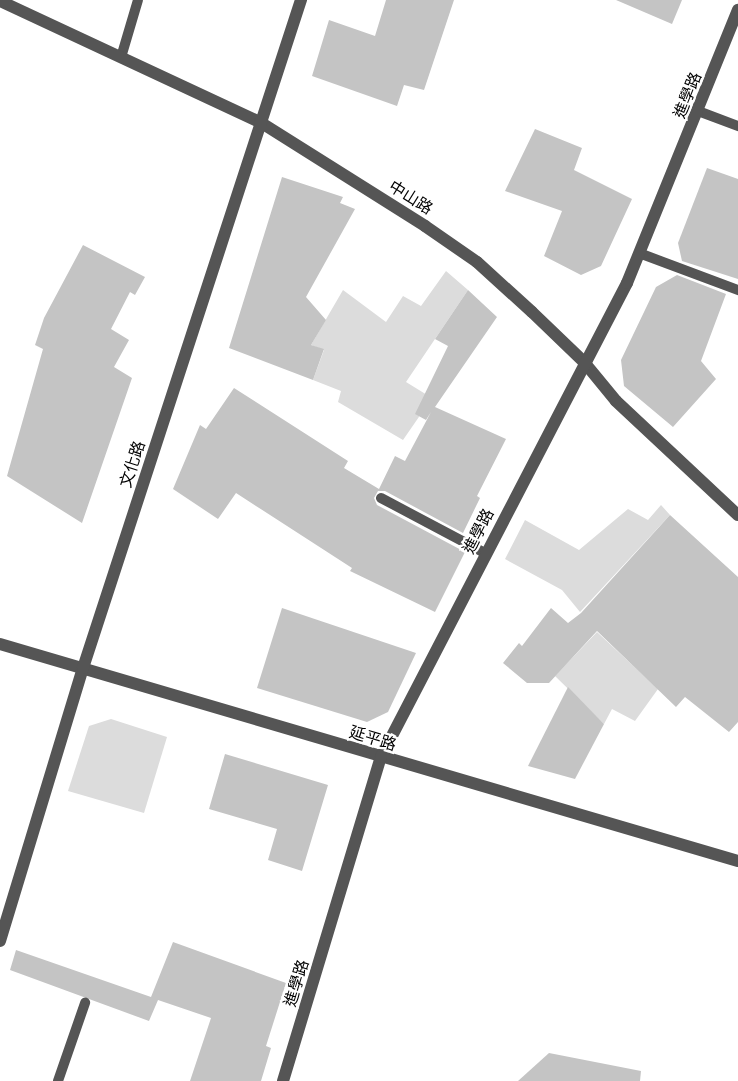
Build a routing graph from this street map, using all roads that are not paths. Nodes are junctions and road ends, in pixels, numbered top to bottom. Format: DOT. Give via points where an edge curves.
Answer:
graph roads {
  1 [pos="138,0"];
  2 [pos="301,0"];
  3 [pos="0,1"];
  4 [pos="738,10"];
  5 [pos="122,54"];
  6 [pos="698,111"];
  7 [pos="260,122"];
  8 [pos="738,126"];
  9 [pos="639,253"];
  10 [pos="738,290"];
  11 [pos="584,362"];
  12 [pos="381,498"];
  13 [pos="738,514"];
  14 [pos="485,553"];
  15 [pos="0,644"];
  16 [pos="83,668"];
  17 [pos="381,757"];
  18 [pos="738,861"];
  19 [pos="0,941"];
  20 [pos="85,1003"];
  21 [pos="58,1081"];
  22 [pos="283,1081"];
  1 -- 5 [label="lane"];
  2 -- 7 [label="street, 文化路"];
  3 -- 5 [label="street, 中山路"];
  4 -- 6 [label="street, 進學路"];
  5 -- 7 [label="street, 中山路"];
  6 -- 8 [label="lane"];
  6 -- 9 [label="street, 進學路"];
  7 -- 11 [label="street, 中山路" via="477,262"];
  7 -- 16 [label="street, 文化路"];
  9 -- 10 [label="lane"];
  9 -- 11 [label="street, 進學路"];
  11 -- 13 [label="street, 中山路" via="616,401"];
  11 -- 14 [label="street, 進學路"];
  12 -- 14 [label="lane"];
  14 -- 17 [label="street, 進學路"];
  15 -- 16 [label="street, 延平路"];
  16 -- 17 [label="street, 延平路"];
  16 -- 19 [label="street, 文化路"];
  17 -- 18 [label="street, 延平路"];
  17 -- 22 [label="street, 進學路"];
  20 -- 21 [label="lane"];
}
